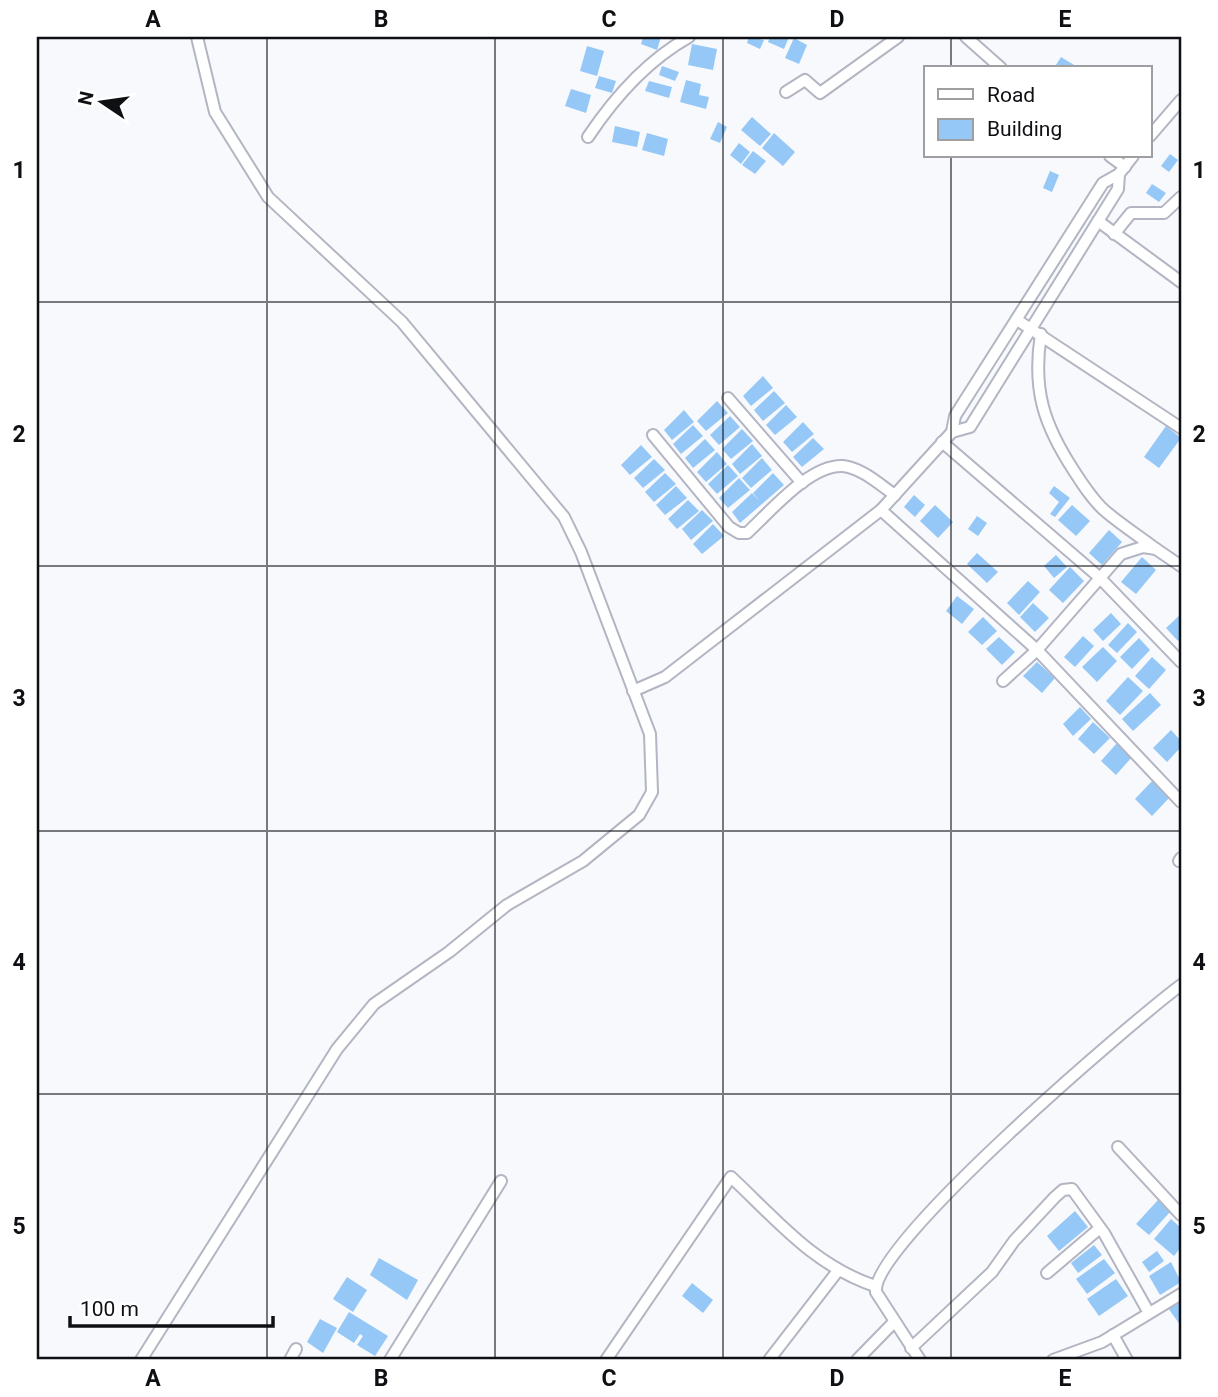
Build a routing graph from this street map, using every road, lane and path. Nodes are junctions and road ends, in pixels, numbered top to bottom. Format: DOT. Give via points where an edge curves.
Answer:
graph roads {
  1 [pos="197,37"];
  2 [pos="689,37"];
  3 [pos="898,37"];
  4 [pos="966,37"];
  5 [pos="999,66"];
  6 [pos="786,92"];
  7 [pos="1181,100"];
  8 [pos="1152,134"];
  9 [pos="588,137"];
  10 [pos="1112,158"];
  11 [pos="1131,158"];
  12 [pos="1122,170"];
  13 [pos="1181,197"];
  14 [pos="1109,205"];
  15 [pos="1125,217"];
  16 [pos="1098,221"];
  17 [pos="1114,234"];
  18 [pos="1181,282"];
  19 [pos="1017,320"];
  20 [pos="1036,331"];
  21 [pos="728,398"];
  22 [pos="1181,428"];
  23 [pos="952,432"];
  24 [pos="653,435"];
  25 [pos="942,442"];
  26 [pos="802,482"];
  27 [pos="895,495"];
  28 [pos="881,510"];
  29 [pos="1156,549"];
  30 [pos="1181,566"];
  31 [pos="1099,577"];
  32 [pos="1037,650"];
  33 [pos="1181,662"];
  34 [pos="1003,681"];
  35 [pos="637,691"];
  36 [pos="1181,802"];
  37 [pos="1181,985"];
  38 [pos="1118,1147"];
  39 [pos="501,1181"];
  40 [pos="1181,1215"];
  41 [pos="1100,1228"];
  42 [pos="838,1272"];
  43 [pos="1046,1273"];
  44 [pos="875,1286"];
  45 [pos="1181,1294"];
  46 [pos="1149,1313"];
  47 [pos="894,1322"];
  48 [pos="1113,1335"];
  49 [pos="911,1348"];
  50 [pos="296,1349"];
  51 [pos="141,1360"];
  52 [pos="290,1360"];
  53 [pos="390,1360"];
  54 [pos="606,1360"];
  55 [pos="769,1360"];
  56 [pos="857,1360"];
  57 [pos="920,1360"];
  58 [pos="1053,1360"];
  59 [pos="1127,1360"];
  1 -- 35 [label="street" via="215,112 268,197 402,322 564,517"];
  2 -- 9 [label="street" via="640,75"];
  3 -- 6 [label="street" via="820,93 805,80"];
  4 -- 5 [label="street"];
  7 -- 8 [label="street"];
  10 -- 12 [label="street"];
  11 -- 12 [label="street"];
  12 -- 14 [label="street"];
  12 -- 19 [label="street" via="1103,183"];
  13 -- 15 [label="street" via="1164,213"];
  14 -- 15 [label="street"];
  14 -- 16 [label="street"];
  15 -- 17 [label="street"];
  16 -- 17 [label="street"];
  16 -- 20 [label="street"];
  17 -- 18 [label="street"];
  19 -- 20 [label="street"];
  19 -- 23 [label="street" via="955,416"];
  20 -- 22 [label="street"];
  20 -- 23 [label="street" via="970,427"];
  20 -- 29 [label="street" via="1043,414 1061,451 1103,509"];
  21 -- 26 [label="street"];
  23 -- 25 [label="street"];
  24 -- 26 [label="street" via="729,527 739,533 747,533"];
  25 -- 27 [label="street"];
  25 -- 31 [label="street"];
  26 -- 27 [label="street" via="844,466 867,475"];
  27 -- 28 [label="street"];
  28 -- 32 [label="street"];
  28 -- 35 [label="street" via="655,683"];
  29 -- 30 [label="street"];
  29 -- 31 [label="street" via="1143,547 1121,554"];
  31 -- 32 [label="street"];
  31 -- 33 [label="street"];
  32 -- 34 [label="street"];
  32 -- 36 [label="street"];
  35 -- 51 [label="street" via="650,734 653,768 652,792 639,815 583,861 507,905 449,953 374,1004 337,1049"];
  37 -- 44 [label="street" via="1139,1017 997,1146 914,1232"];
  38 -- 40 [label="street"];
  39 -- 53 [label="street"];
  41 -- 43 [label="street"];
  41 -- 46 [label="street"];
  41 -- 49 [label="street" via="1072,1189 1063,1190 1014,1241 992,1272"];
  42 -- 44 [label="street"];
  42 -- 54 [label="street" via="731,1177"];
  42 -- 55 [label="street"];
  44 -- 47 [label="street"];
  45 -- 46 [label="street"];
  46 -- 48 [label="street"];
  47 -- 49 [label="street"];
  47 -- 56 [label="street"];
  48 -- 58 [label="street"];
  48 -- 59 [label="street"];
  49 -- 57 [label="street"];
  50 -- 52 [label="street"];
}
